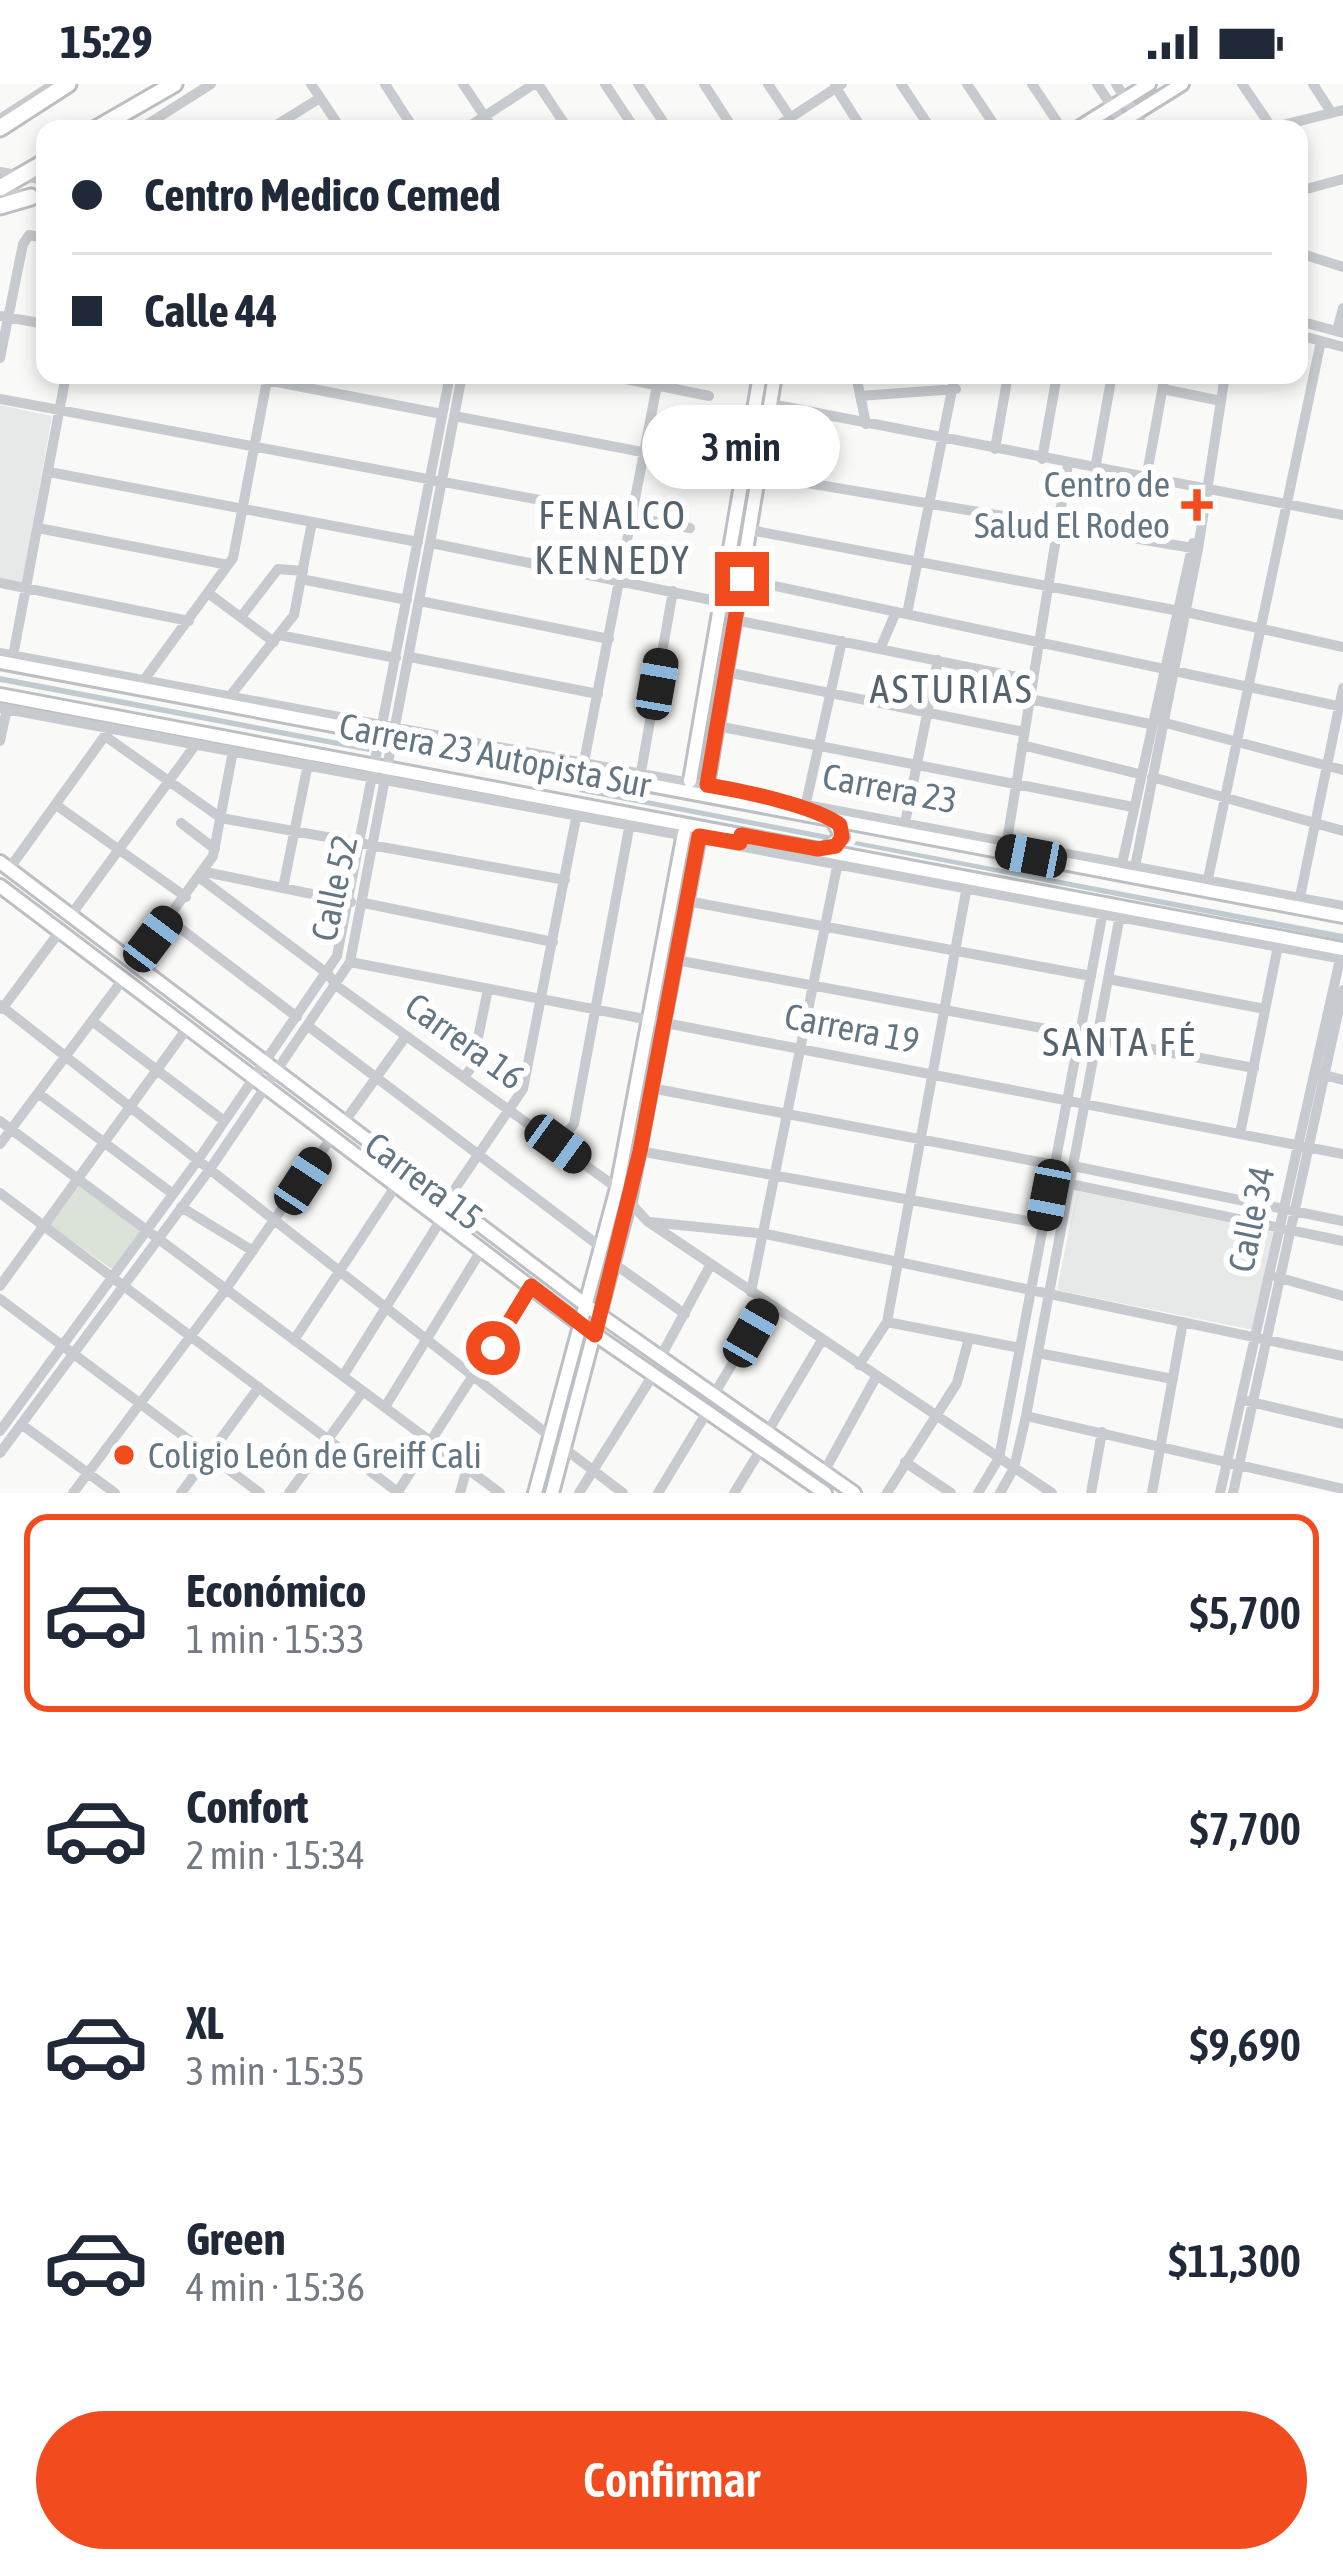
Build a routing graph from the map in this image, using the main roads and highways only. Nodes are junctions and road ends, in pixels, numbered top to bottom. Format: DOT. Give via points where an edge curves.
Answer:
graph roads {
  1 [pos="68,84"];
  2 [pos="174,84"];
  3 [pos="1149,84"];
  4 [pos="1182,84"];
  5 [pos="112,120"];
  6 [pos="1092,120"];
  7 [pos="1128,120"];
  8 [pos="0,128"];
  9 [pos="36,179"];
  10 [pos="36,184"];
  11 [pos="0,190"];
  12 [pos="0,210"];
  13 [pos="771,384"];
  14 [pos="774,384"];
  15 [pos="752,418"];
  16 [pos="769,421"];
  17 [pos="5,657"];
  18 [pos="34,659"];
  19 [pos="46,670"];
  20 [pos="0,695"];
  21 [pos="702,704"];
  22 [pos="720,708"];
  23 [pos="301,710"];
  24 [pos="314,721"];
  25 [pos="585,768"];
  26 [pos="689,782"];
  27 [pos="707,785"];
  28 [pos="740,800"];
  29 [pos="800,806"];
  30 [pos="580,809"];
  31 [pos="824,816"];
  32 [pos="684,833"];
  33 [pos="699,836"];
  34 [pos="818,849"];
  35 [pos="4,865"];
  36 [pos="0,886"];
  37 [pos="1343,916"];
  38 [pos="1342,956"];
  39 [pos="656,1021"];
  40 [pos="587,1306"];
  41 [pos="600,1315"];
  42 [pos="582,1326"];
  43 [pos="595,1335"];
  44 [pos="817,1491"];
  45 [pos="535,1493"];
  46 [pos="552,1493"];
  47 [pos="854,1493"];
  1 -- 8 [label="highway"];
  2 -- 5 [label="highway"];
  3 -- 6 [label="main road"];
  4 -- 7 [label="main road"];
  9 -- 11 [label="highway" via="20,177"];
  10 -- 12 [label="highway"];
  13 -- 15 [label="main road"];
  14 -- 16 [label="main road"];
  15 -- 16 [label="main road"];
  15 -- 21 [label="main road"];
  16 -- 22 [label="main road"];
  17 -- 19 [label="main road, Carrera 23 Autopista Sur"];
  18 -- 19 [label="main road"];
  19 -- 24 [label="main road, Carrera 23 Autopista Sur"];
  20 -- 30 [label="main road, Carrera 23 Autopista Sur" via="201,741"];
  21 -- 22 [label="main road"];
  21 -- 26 [label="main road"];
  22 -- 27 [label="main road"];
  23 -- 24 [label="main road"];
  24 -- 25 [label="main road, Carrera 23 Autopista Sur"];
  25 -- 28 [label="main road, Carrera 23 Autopista Sur"];
  25 -- 30 [label="main road" via="566,785"];
  28 -- 29 [label="main road, Carrera 23 Autopista Sur"];
  28 -- 29 [label="main road" via="764,795"];
  29 -- 31 [label="main road, Carrera 23 Autopista Sur"];
  30 -- 34 [label="main road, Carrera 23 Autopista Sur"];
  31 -- 34 [label="main road" via="840,825 842,837"];
  31 -- 37 [label="main road, Carrera 23 Autopista Sur"];
  32 -- 39 [label="main road"];
  33 -- 39 [label="main road"];
  34 -- 38 [label="main road, Carrera 23 Autopista Sur"];
  35 -- 40 [label="main road, Carrera 15"];
  36 -- 42 [label="main road, Carrera 15"];
  39 -- 40 [label="main road"];
  39 -- 41 [label="main road" via="640,1151"];
  40 -- 41 [label="main road, Carrera 15"];
  40 -- 42 [label="main road"];
  41 -- 43 [label="main road"];
  41 -- 47 [label="main road, Carrera 15"];
  42 -- 43 [label="main road, Carrera 15"];
  42 -- 45 [label="main road"];
  43 -- 44 [label="main road, Carrera 15"];
  43 -- 46 [label="main road"];
}
